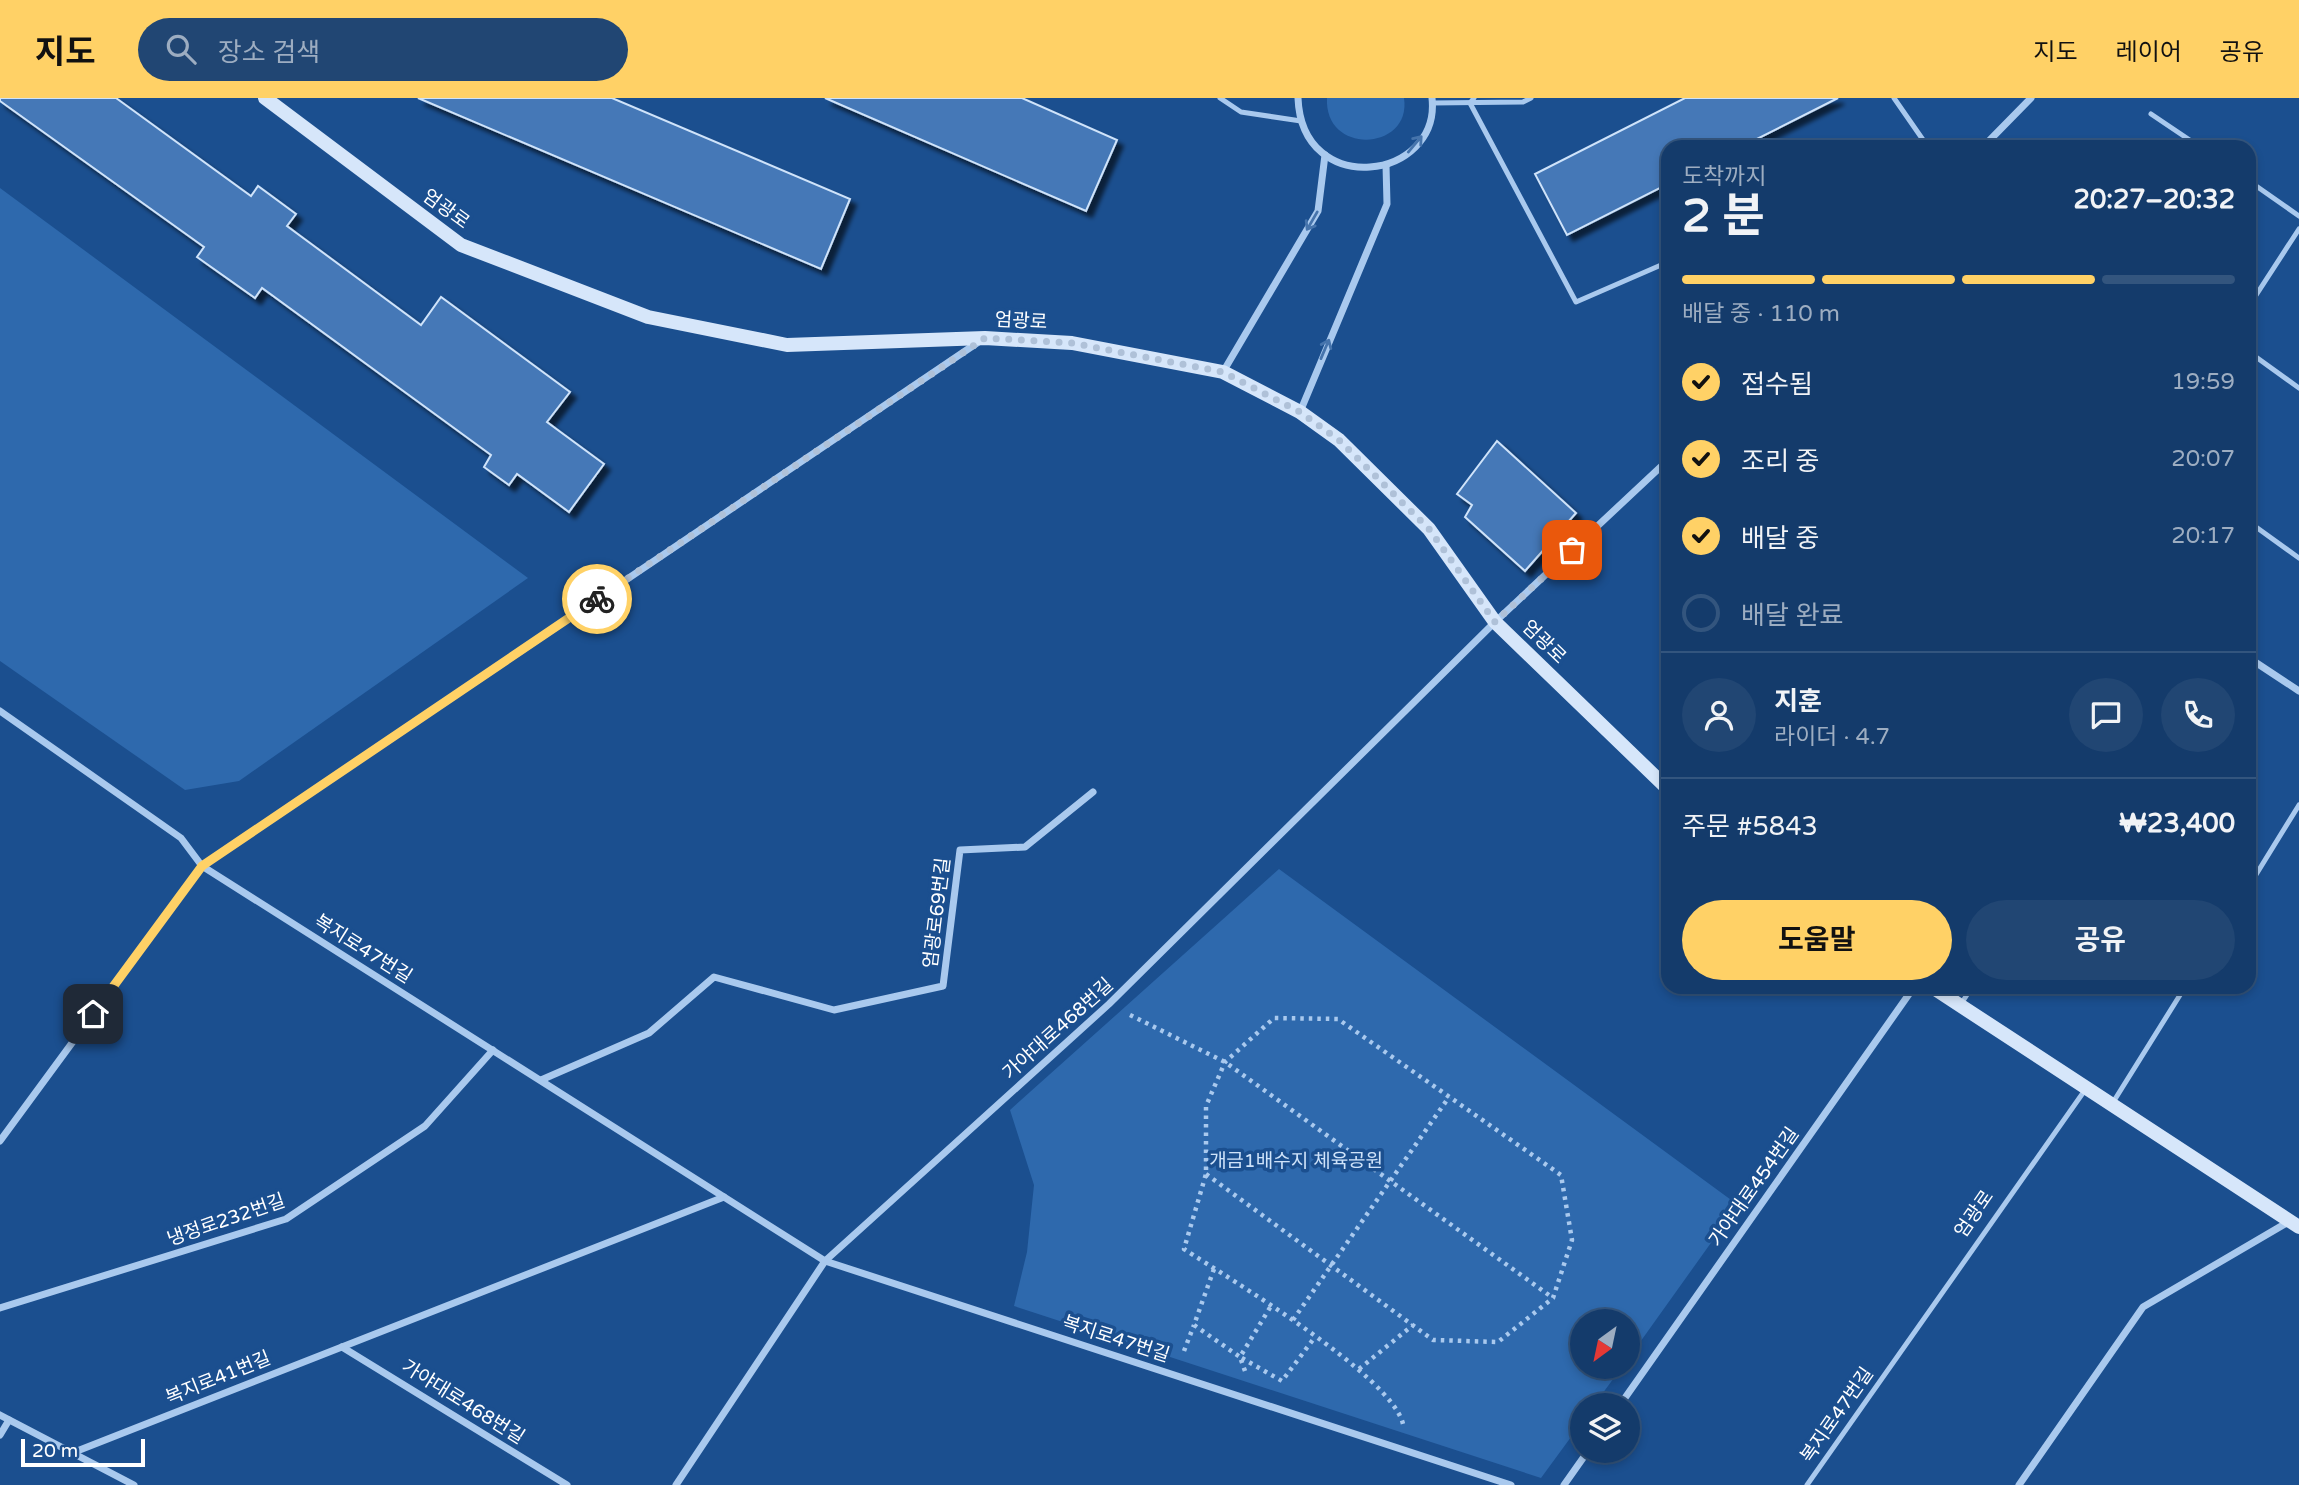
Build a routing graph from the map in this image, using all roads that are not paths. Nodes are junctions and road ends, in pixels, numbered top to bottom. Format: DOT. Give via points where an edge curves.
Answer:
graph roads {
  1 [pos="265,98"];
  2 [pos="1220,98"];
  3 [pos="1298,98"];
  4 [pos="1531,98"];
  5 [pos="1894,98"];
  6 [pos="2031,98"];
  7 [pos="1472,100"];
  8 [pos="1432,101"];
  9 [pos="2151,114"];
  10 [pos="1301,121"];
  11 [pos="1923,140"];
  12 [pos="1990,140"];
  13 [pos="2190,140"];
  14 [pos="1325,155"];
  15 [pos="1386,165"];
  16 [pos="2256,186"];
  17 [pos="2299,216"];
  18 [pos="2299,229"];
  19 [pos="1661,265"];
  20 [pos="2256,295"];
  21 [pos="985,338"];
  22 [pos="2256,357"];
  23 [pos="1223,372"];
  24 [pos="2299,388"];
  25 [pos="1300,412"];
  26 [pos="1661,467"];
  27 [pos="2256,527"];
  28 [pos="2299,558"];
  29 [pos="1495,622"];
  30 [pos="2256,663"];
  31 [pos="2299,691"];
  32 [pos="0,711"];
  33 [pos="1661,782"];
  34 [pos="1093,792"];
  35 [pos="2299,805"];
  36 [pos="202,866"];
  37 [pos="2256,875"];
  38 [pos="1909,994"];
  39 [pos="1942,994"];
  40 [pos="1967,994"];
  41 [pos="2181,994"];
  42 [pos="1959,1006"];
  43 [pos="493,1050"];
  44 [pos="541,1080"];
  45 [pos="2086,1088"];
  46 [pos="2112,1104"];
  47 [pos="0,1141"];
  48 [pos="724,1197"];
  49 [pos="2294,1224"];
  50 [pos="825,1261"];
  51 [pos="0,1308"];
  52 [pos="342,1346"];
  53 [pos="1893,1362"];
  54 [pos="1628,1393"];
  55 [pos="0,1415"];
  56 [pos="9,1420"];
  57 [pos="0,1435"];
  58 [pos="72,1453"];
  59 [pos="1580,1463"];
  60 [pos="134,1485"];
  61 [pos="567,1485"];
  62 [pos="676,1485"];
  63 [pos="1511,1485"];
  64 [pos="1564,1485"];
  65 [pos="1807,1485"];
  66 [pos="2019,1485"];
  1 -- 21 [label="main road, 엄광로" via="461,245 648,317 788,345"];
  2 -- 10 [label="lane" via="1241,112"];
  3 -- 10 [label="street"];
  4 -- 7 [label="lane" via="1523,102"];
  5 -- 11 [label="lane"];
  6 -- 12 [label="street"];
  7 -- 8 [label="lane"];
  7 -- 19 [label="lane" via="1576,302"];
  15 -- 8 [label="street, one-way" via="1419,142 1429,123"];
  9 -- 13 [label="lane"];
  10 -- 14 [label="street" via="1310,140"];
  14 -- 15 [label="street" via="1365,169"];
  14 -- 23 [label="street, one-way" via="1318,211"];
  25 -- 15 [label="street, one-way" via="1387,204"];
  16 -- 17 [label="lane"];
  18 -- 20 [label="lane"];
  21 -- 23 [label="main road, 엄광로" via="1072,343"];
  21 -- 36 [label="street"];
  22 -- 24 [label="lane"];
  23 -- 25 [label="main road, 엄광로"];
  25 -- 29 [label="main road, 엄광로" via="1339,440 1429,529"];
  26 -- 29 [label="street, 가야대로468번길"];
  27 -- 28 [label="lane"];
  29 -- 33 [label="main road, 엄광로"];
  29 -- 50 [label="street, 가야대로468번길" via="1109,1004"];
  30 -- 31 [label="street"];
  32 -- 36 [label="street, 복지로47번길" via="181,838"];
  34 -- 44 [label="street, 엄광로69번길" via="1025,847 960,850 943,986 834,1010 714,977 649,1033"];
  35 -- 37 [label="lane"];
  36 -- 43 [label="street, 복지로47번길"];
  36 -- 47 [label="street"];
  38 -- 54 [label="street, 가야대로454번길"];
  39 -- 42 [label="main road"];
  40 -- 42 [label="lane"];
  41 -- 46 [label="lane"];
  42 -- 45 [label="main road"];
  43 -- 44 [label="street, 복지로47번길"];
  43 -- 51 [label="street, 냉정로232번길" via="425,1126 286,1219"];
  44 -- 48 [label="street, 복지로47번길"];
  45 -- 46 [label="main road"];
  45 -- 53 [label="lane, 엄광로"];
  46 -- 49 [label="main road"];
  48 -- 50 [label="street, 복지로47번길"];
  48 -- 52 [label="street, 복지로41번길"];
  49 -- 66 [label="street" via="2143,1307"];
  50 -- 62 [label="street, 가야대로468번길"];
  50 -- 63 [label="street, 복지로47번길"];
  52 -- 58 [label="street, 복지로41번길"];
  52 -- 61 [label="street, 가야대로468번길"];
  53 -- 65 [label="lane, 복지로47번길"];
  55 -- 56 [label="street"];
  56 -- 57 [label="street"];
  56 -- 58 [label="street"];
  58 -- 60 [label="street"];
  59 -- 64 [label="street"];
}
